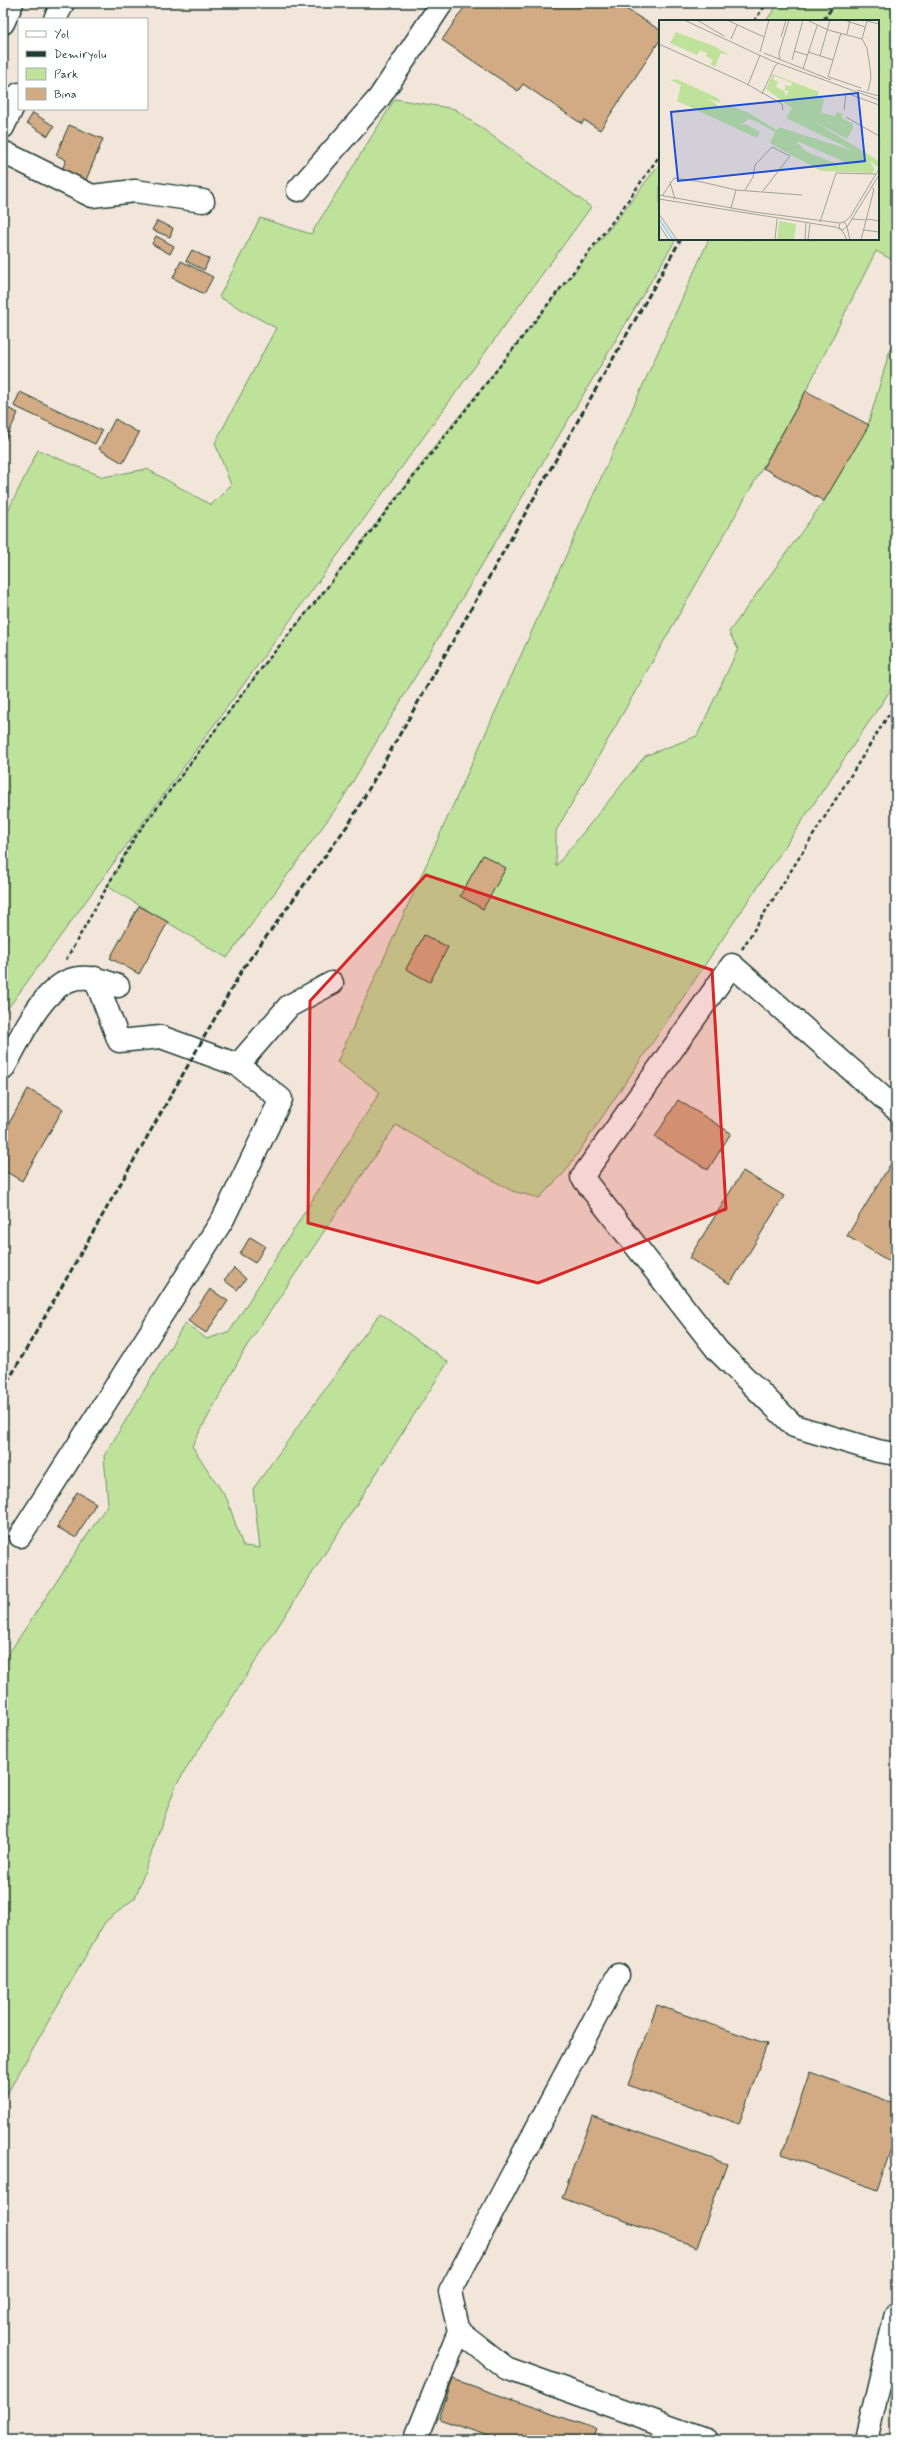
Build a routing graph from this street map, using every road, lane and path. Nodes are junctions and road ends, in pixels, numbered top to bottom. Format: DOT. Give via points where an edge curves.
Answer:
graph roads {
  1 [pos="12,3"];
  2 [pos="63,3"];
  3 [pos="442,3"];
  4 [pos="767,3"];
  5 [pos="56,18"];
  6 [pos="755,20"];
  7 [pos="3,23"];
  8 [pos="18,96"];
  9 [pos="3,127"];
  10 [pos="3,152"];
  11 [pos="659,156"];
  12 [pos="298,190"];
  13 [pos="203,201"];
  14 [pos="896,704"];
  15 [pos="64,962"];
  16 [pos="732,965"];
  17 [pos="96,978"];
  18 [pos="332,983"];
  19 [pos="118,986"];
  20 [pos="238,1065"];
  21 [pos="3,1069"];
  22 [pos="896,1109"];
  23 [pos="896,1454"];
  24 [pos="20,1536"];
  25 [pos="618,1975"];
  26 [pos="896,2314"];
  27 [pos="459,2331"];
  28 [pos="415,2440"];
  29 [pos="706,2440"];
  30 [pos="866,2440"];
  1 -- 7 [label="main road"];
  2 -- 5 [label="main road"];
  3 -- 12 [label="main road" via="380,98"];
  4 -- 6 [label="path"];
  8 -- 9 [label="main road"];
  10 -- 13 [label="main road" via="92,196 135,191"];
  11 -- 15 [label="path" via="620,212 267,661 135,837"];
  14 -- 16 [label="path"];
  16 -- 22 [label="main road"];
  16 -- 23 [label="main road" via="582,1177 718,1351 794,1426"];
  17 -- 19 [label="main road"];
  17 -- 20 [label="main road" via="119,1041 161,1037"];
  17 -- 21 [label="main road" via="70,980 45,997"];
  18 -- 20 [label="main road" via="289,1006"];
  20 -- 24 [label="main road" via="281,1099 223,1219"];
  25 -- 27 [label="main road" via="450,2292"];
  26 -- 30 [label="main road"];
  27 -- 28 [label="main road"];
  27 -- 29 [label="main road" via="506,2368"];
}
